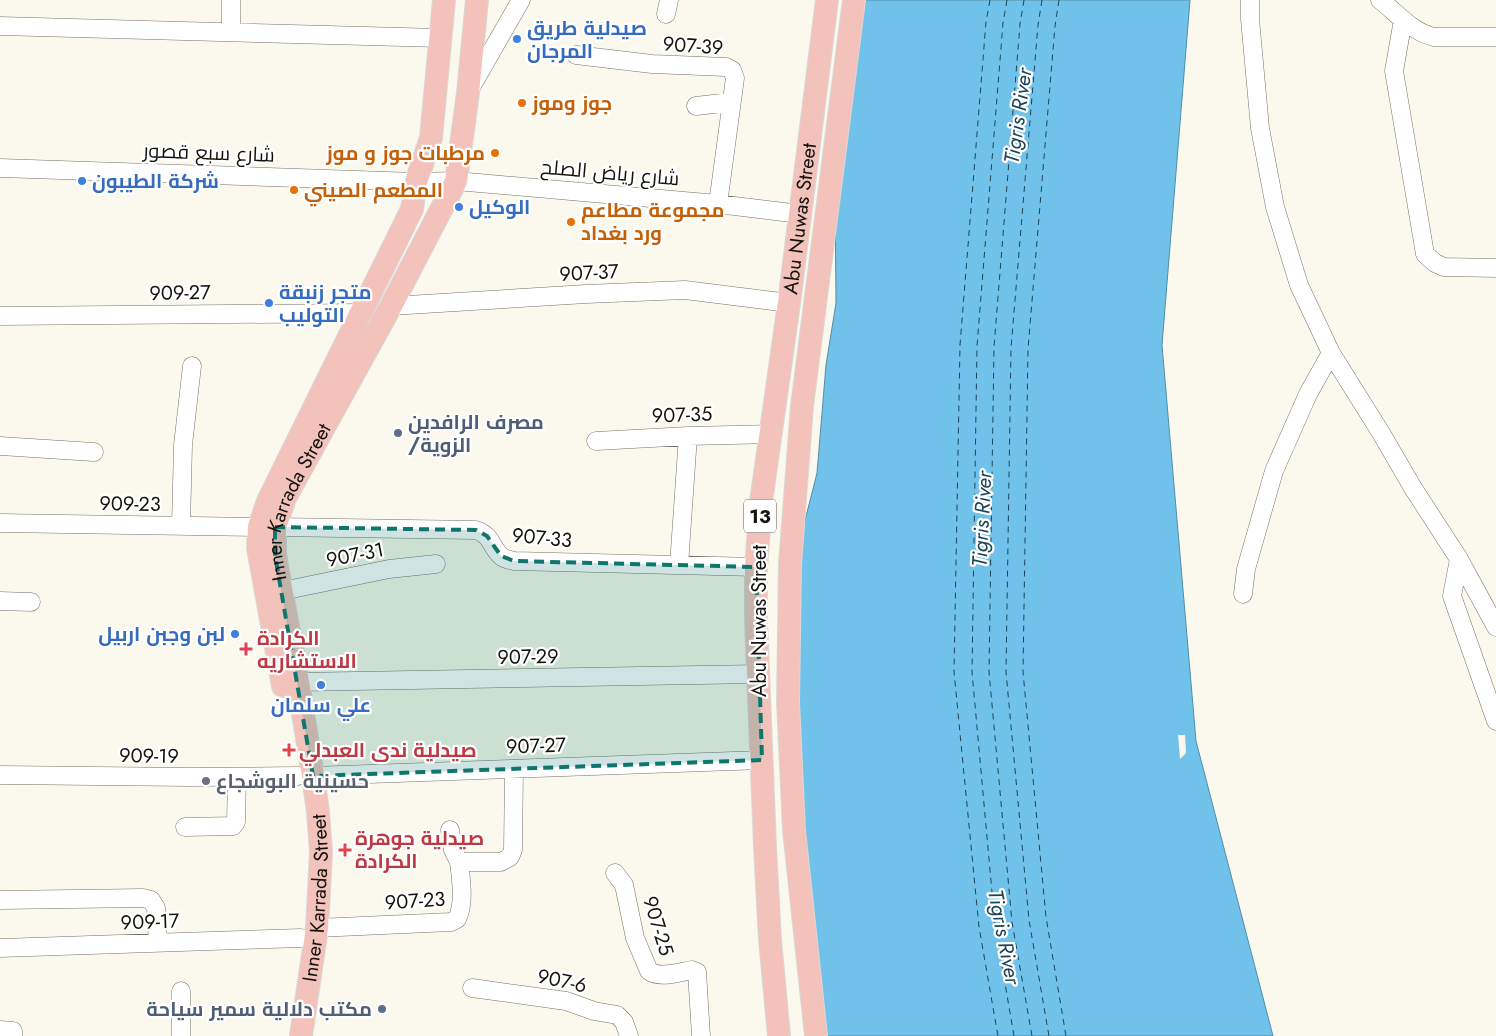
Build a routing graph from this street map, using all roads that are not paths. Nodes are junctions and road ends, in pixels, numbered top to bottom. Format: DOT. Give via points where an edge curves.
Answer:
graph roads {
  1 [pos="231,0"];
  2 [pos="444,0"];
  3 [pos="477,0"];
  4 [pos="521,0"];
  5 [pos="827,0"];
  6 [pos="854,0"];
  7 [pos="1250,0"];
  8 [pos="1380,0"];
  9 [pos="1403,20"];
  10 [pos="0,26"];
  11 [pos="231,32"];
  12 [pos="1496,37"];
  13 [pos="440,38"];
  14 [pos="576,55"];
  15 [pos="468,93"];
  16 [pos="731,102"];
  17 [pos="696,106"];
  18 [pos="0,168"];
  19 [pos="456,181"];
  20 [pos="416,182"];
  21 [pos="718,204"];
  22 [pos="800,214"];
  23 [pos="1496,268"];
  24 [pos="789,303"];
  25 [pos="391,306"];
  26 [pos="361,313"];
  27 [pos="0,316"];
  28 [pos="1331,353"];
  29 [pos="192,366"];
  30 [pos="770,434"];
  31 [pos="688,436"];
  32 [pos="596,441"];
  33 [pos="0,446"];
  34 [pos="94,452"];
  35 [pos="0,523"];
  36 [pos="181,526"];
  37 [pos="267,527"];
  38 [pos="1459,558"];
  39 [pos="436,564"];
  40 [pos="679,565"];
  41 [pos="756,567"];
  42 [pos="282,590"];
  43 [pos="1243,594"];
  44 [pos="0,602"];
  45 [pos="31,602"];
  46 [pos="1496,627"];
  47 [pos="758,674"];
  48 [pos="298,682"];
  49 [pos="1496,720"];
  50 [pos="762,760"];
  51 [pos="514,768"];
  52 [pos="0,775"];
  53 [pos="306,776"];
  54 [pos="237,777"];
  55 [pos="185,828"];
  56 [pos="450,830"];
  57 [pos="459,862"];
  58 [pos="615,873"];
  59 [pos="0,900"];
  60 [pos="309,933"];
  61 [pos="158,943"];
  62 [pos="0,948"];
  63 [pos="472,988"];
  64 [pos="181,991"];
  65 [pos="0,1030"];
  66 [pos="13,1036"];
  67 [pos="180,1036"];
  68 [pos="287,1036"];
  69 [pos="301,1036"];
  70 [pos="629,1036"];
  71 [pos="701,1036"];
  72 [pos="778,1036"];
  73 [pos="816,1036"];
  1 -- 11 [label="street"];
  2 -- 13 [label="main road, Inner Karrada Street"];
  3 -- 15 [label="main road, Inner Karrada Street"];
  4 -- 15 [label="street"];
  5 -- 22 [label="main road, Abu Nuwas Street / 13"];
  6 -- 73 [label="main road, Abu Nuwas Street / 13" via="802,406 790,564 788,702 794,830"];
  7 -- 28 [label="street" via="1260,128 1275,207 1299,285"];
  8 -- 9 [label="street"];
  9 -- 12 [label="street" via="1424,35 1434,37"];
  9 -- 23 [label="street" via="1394,71 1425,254 1444,267"];
  10 -- 11 [label="street"];
  11 -- 13 [label="street"];
  13 -- 20 [label="main road, Inner Karrada Street" via="431,138"];
  14 -- 16 [label="street, 907-39" via="652,64 726,67 732,70 735,78"];
  15 -- 19 [label="main road, Inner Karrada Street"];
  16 -- 17 [label="street"];
  16 -- 21 [label="street, 907-39"];
  18 -- 20 [label="street, شارع سبع قصور"];
  19 -- 20 [label="street, شارع رياض الصلح"];
  19 -- 21 [label="street, شارع رياض الصلح"];
  19 -- 25 [label="main road, Inner Karrada Street"];
  20 -- 26 [label="main road, Inner Karrada Street" via="412,209"];
  21 -- 22 [label="street, شارع رياض الصلح"];
  22 -- 24 [label="main road, Abu Nuwas Street / 13"];
  24 -- 25 [label="street, 907-37" via="685,290"];
  24 -- 30 [label="main road, Abu Nuwas Street / 13"];
  25 -- 37 [label="main road, Inner Karrada Street"];
  26 -- 27 [label="street, 909-27"];
  26 -- 37 [label="main road, Inner Karrada Street" via="268,501"];
  28 -- 38 [label="street"];
  28 -- 43 [label="street" via="1308,394 1274,471 1246,569"];
  29 -- 36 [label="street" via="183,445"];
  30 -- 31 [label="street, 907-35"];
  30 -- 41 [label="main road, Abu Nuwas Street / 13"];
  31 -- 32 [label="street, 907-35"];
  31 -- 40 [label="street"];
  33 -- 34 [label="street"];
  35 -- 36 [label="street, 909-23"];
  36 -- 37 [label="street, 909-23"];
  37 -- 40 [label="street, 907-33" via="476,530 487,536 501,556 514,561"];
  37 -- 42 [label="main road, Inner Karrada Street"];
  37 -- 53 [label="main road, Inner Karrada Street" via="258,548"];
  38 -- 46 [label="street"];
  38 -- 49 [label="street" via="1452,596"];
  39 -- 42 [label="street, 907-31" via="389,569"];
  40 -- 41 [label="street, 907-33"];
  41 -- 47 [label="main road, Abu Nuwas Street / 13"];
  42 -- 48 [label="main road, Inner Karrada Street"];
  44 -- 45 [label="street"];
  47 -- 48 [label="street, 907-29"];
  47 -- 50 [label="main road, Abu Nuwas Street / 13"];
  48 -- 53 [label="main road, Inner Karrada Street"];
  50 -- 51 [label="street, 907-27"];
  50 -- 72 [label="main road, Abu Nuwas Street / 13"];
  51 -- 53 [label="street, 907-27"];
  51 -- 57 [label="street" via="513,850 510,857 501,862"];
  52 -- 54 [label="street, 909-19"];
  53 -- 54 [label="street, 909-19"];
  53 -- 60 [label="main road, Inner Karrada Street" via="318,812 320,852"];
  54 -- 55 [label="street" via="236,822 233,826"];
  56 -- 57 [label="street"];
  57 -- 60 [label="street, 907-23" via="461,897 457,919"];
  58 -- 71 [label="street, 907-25" via="624,885 635,938 649,971 661,974 697,972"];
  59 -- 61 [label="street" via="151,900 156,908"];
  60 -- 61 [label="street, 909-17"];
  60 -- 68 [label="main road, Inner Karrada Street"];
  60 -- 69 [label="main road, Inner Karrada Street"];
  61 -- 62 [label="street, 909-17"];
  63 -- 70 [label="street, 907-6" via="566,1001 617,1015 624,1022"];
  64 -- 67 [label="street"];
  65 -- 66 [label="street" via="14,1031"];
}
